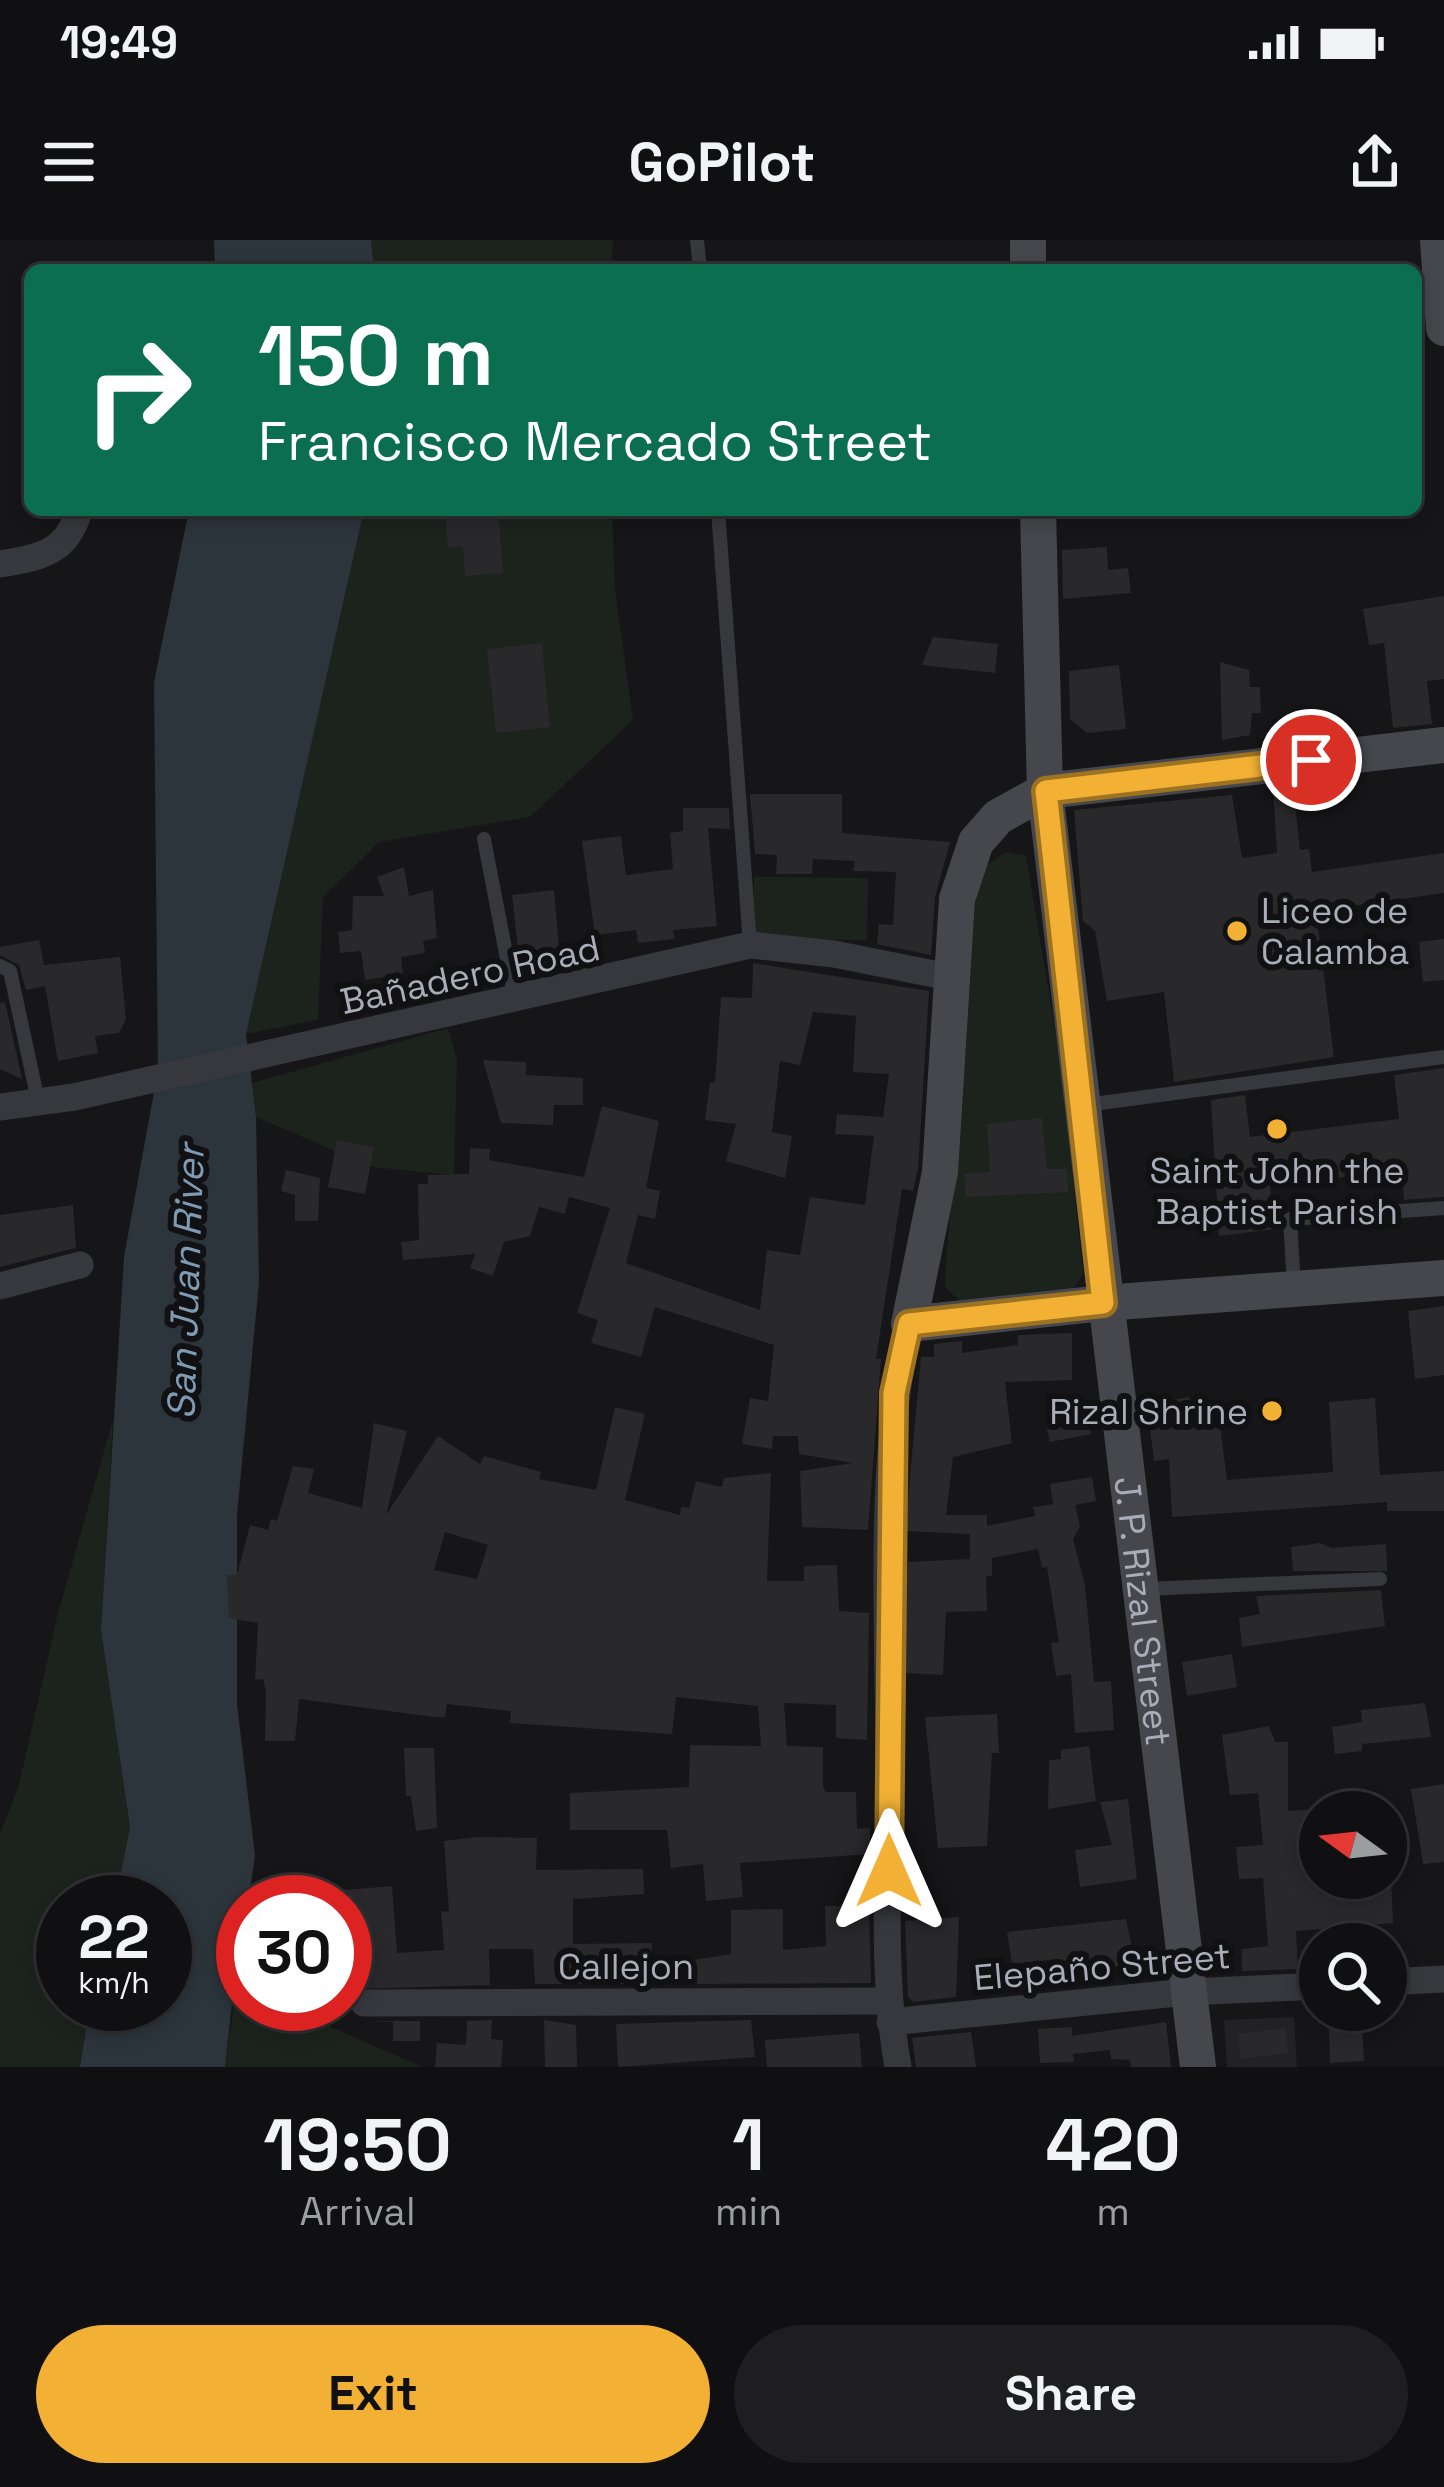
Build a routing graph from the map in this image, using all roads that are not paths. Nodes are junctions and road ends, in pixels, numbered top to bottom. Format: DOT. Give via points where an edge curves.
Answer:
graph roads {
  1 [pos="1434,262"];
  2 [pos="1444,328"];
  3 [pos="78,516"];
  4 [pos="718,516"];
  5 [pos="1038,516"];
  6 [pos="0,564"];
  7 [pos="1444,745"];
  8 [pos="1046,791"];
  9 [pos="484,839"];
  10 [pos="750,945"];
  11 [pos="0,966"];
  12 [pos="954,978"];
  13 [pos="515,1001"];
  14 [pos="1444,1057"];
  15 [pos="39,1105"];
  16 [pos="1081,1106"];
  17 [pos="0,1107"];
  18 [pos="1444,1208"];
  19 [pos="80,1265"];
  20 [pos="1444,1278"];
  21 [pos="0,1286"];
  22 [pos="1294,1288"];
  23 [pos="1103,1303"];
  24 [pos="909,1324"];
  25 [pos="1380,1579"];
  26 [pos="1143,1589"];
  27 [pos="1444,1979"];
  28 [pos="1407,1981"];
  29 [pos="1299,1987"];
  30 [pos="1187,1992"];
  31 [pos="372,2003"];
  32 [pos="890,2012"];
  33 [pos="898,2067"];
  34 [pos="1198,2067"];
  1 -- 2 [label="main road"];
  3 -- 6 [label="street" via="67,542 38,559"];
  4 -- 10 [label="lane"];
  5 -- 8 [label="main road, J. P. Rizal Street"];
  7 -- 8 [label="main road"];
  8 -- 12 [label="main road" via="998,817 976,842 957,899"];
  8 -- 16 [label="main road, J. P. Rizal Street"];
  9 -- 13 [label="lane"];
  10 -- 12 [label="street, Bañadero Road"];
  10 -- 13 [label="street, Bañadero Road"];
  11 -- 15 [label="lane" via="10,971"];
  12 -- 24 [label="main road" via="940,1172"];
  13 -- 15 [label="street, Bañadero Road"];
  14 -- 16 [label="lane"];
  15 -- 17 [label="street, Bañadero Road"];
  16 -- 23 [label="main road, J. P. Rizal Street"];
  18 -- 22 [label="lane" via="1290,1220"];
  19 -- 21 [label="street"];
  20 -- 22 [label="main road"];
  22 -- 23 [label="main road"];
  23 -- 24 [label="main road"];
  23 -- 26 [label="main road, J. P. Rizal Street"];
  24 -- 32 [label="street" via="894,1393"];
  25 -- 26 [label="lane"];
  26 -- 30 [label="main road, J. P. Rizal Street"];
  27 -- 28 [label="street"];
  29 -- 30 [label="street, Elepaño Street"];
  30 -- 32 [label="street, Elepaño Street"];
  30 -- 34 [label="main road, J. P. Rizal Street"];
  31 -- 32 [label="street, Callejon"];
  32 -- 33 [label="street"];
}
